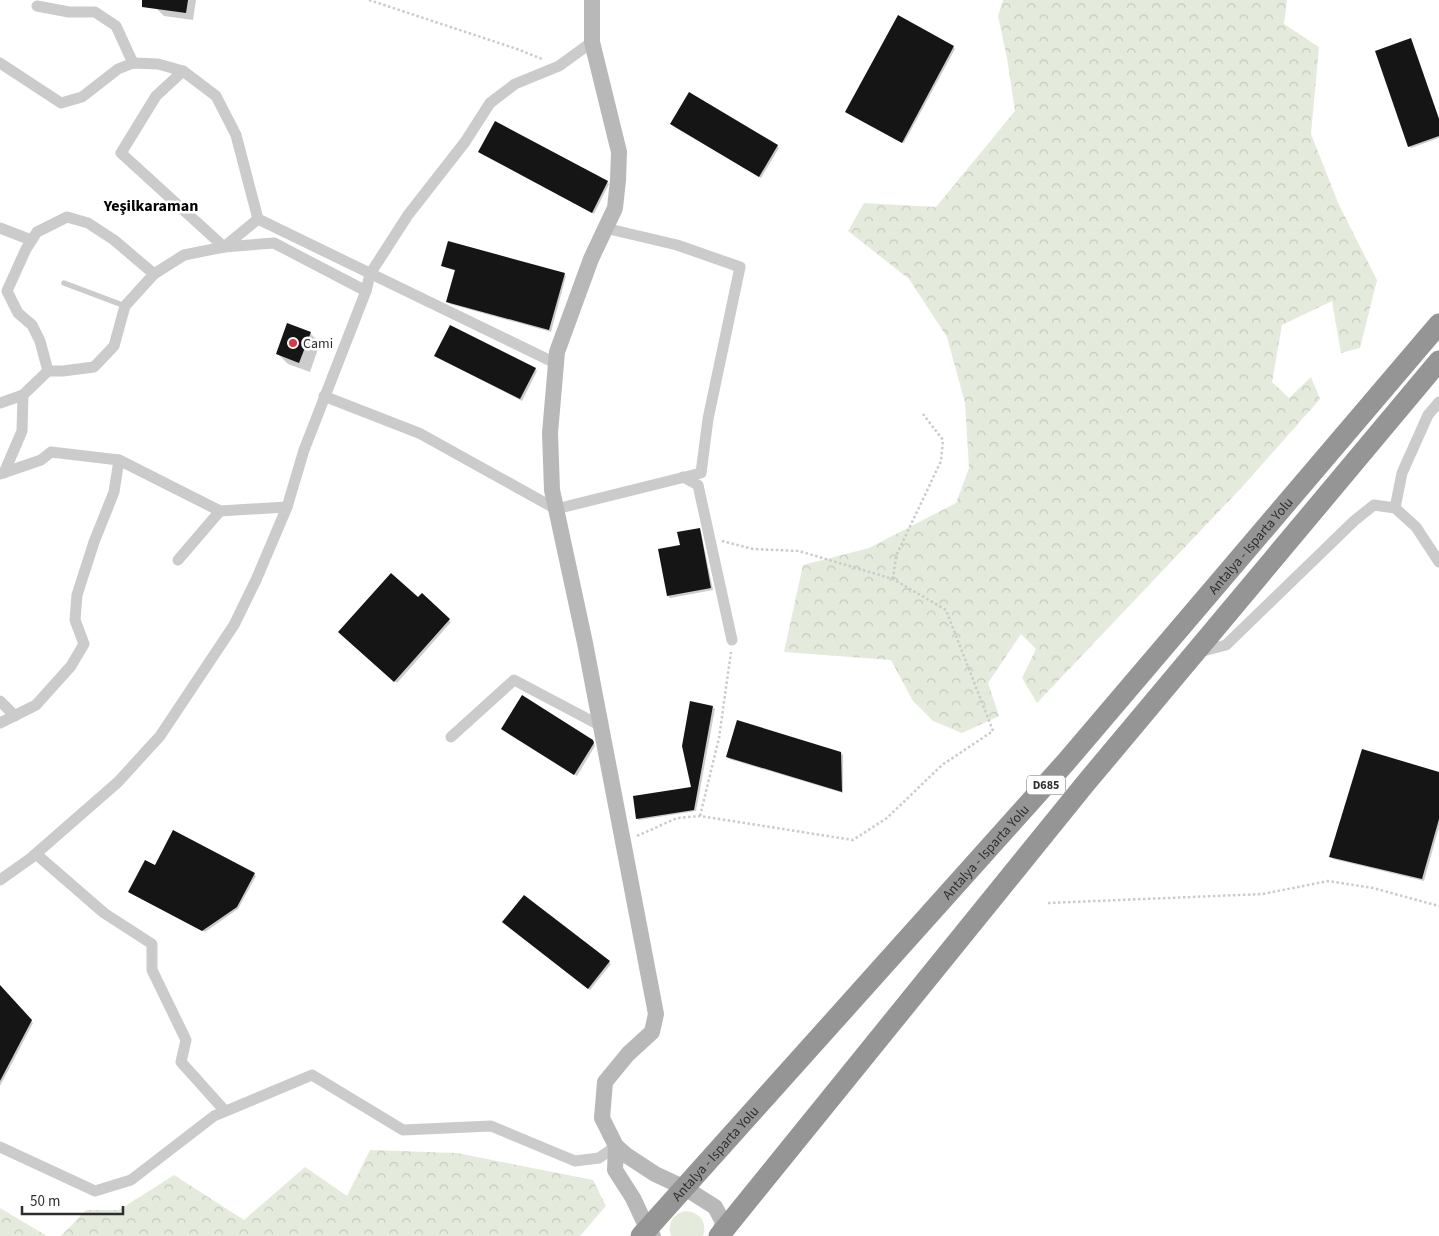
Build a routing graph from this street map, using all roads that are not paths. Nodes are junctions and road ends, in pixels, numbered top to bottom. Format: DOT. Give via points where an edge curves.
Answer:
graph roads {
  1 [pos="592,0"];
  2 [pos="38,6"];
  3 [pos="592,42"];
  4 [pos="0,63"];
  5 [pos="133,64"];
  6 [pos="184,71"];
  7 [pos="258,219"];
  8 [pos="0,228"];
  9 [pos="605,228"];
  10 [pos="31,240"];
  11 [pos="224,247"];
  12 [pos="154,274"];
  13 [pos="370,274"];
  14 [pos="64,283"];
  15 [pos="366,290"];
  16 [pos="125,306"];
  17 [pos="1439,324"];
  18 [pos="1439,361"];
  19 [pos="555,363"];
  20 [pos="48,371"];
  21 [pos="23,395"];
  22 [pos="324,396"];
  23 [pos="0,402"];
  24 [pos="1439,402"];
  25 [pos="119,460"];
  26 [pos="2,473"];
  27 [pos="683,477"];
  28 [pos="287,507"];
  29 [pos="1395,508"];
  30 [pos="556,509"];
  31 [pos="220,511"];
  32 [pos="178,560"];
  33 [pos="1439,562"];
  34 [pos="732,640"];
  35 [pos="1195,653"];
  36 [pos="0,701"];
  37 [pos="15,716"];
  38 [pos="0,723"];
  39 [pos="601,726"];
  40 [pos="451,737"];
  41 [pos="36,854"];
  42 [pos="0,880"];
  43 [pos="225,1111"];
  44 [pos="616,1146"];
  45 [pos="0,1147"];
  46 [pos="685,1188"];
  47 [pos="647,1233"];
  48 [pos="719,1236"];
  1 -- 3 [label="street"];
  2 -- 5 [label="street" via="69,12 95,12 116,26"];
  3 -- 9 [label="street" via="619,152 615,208"];
  3 -- 13 [label="street" via="559,66 515,84 490,103 465,142 408,215"];
  4 -- 5 [label="street" via="61,103 82,97 118,69"];
  5 -- 6 [label="street" via="158,64"];
  6 -- 7 [label="street" via="216,96 236,135"];
  6 -- 11 [label="street" via="156,96 121,153"];
  7 -- 11 [label="street"];
  7 -- 13 [label="street"];
  8 -- 10 [label="street"];
  9 -- 19 [label="street" via="590,259"];
  9 -- 27 [label="street" via="677,245 740,266 708,419 701,473"];
  10 -- 12 [label="street" via="37,232 67,217 88,223 114,240"];
  10 -- 20 [label="street" via="7,292 18,313 32,325"];
  11 -- 12 [label="street" via="184,255"];
  11 -- 15 [label="street" via="274,243"];
  12 -- 16 [label="street"];
  13 -- 15 [label="street"];
  13 -- 19 [label="street"];
  14 -- 16 [label="lane"];
  15 -- 22 [label="street"];
  16 -- 20 [label="street" via="114,346 94,367"];
  17 -- 46 [label="highway, Antalya - Isparta Yolu / D685" via="1066,762"];
  18 -- 35 [label="highway, Antalya - Isparta Yolu / D685"];
  19 -- 30 [label="street" via="550,433"];
  20 -- 21 [label="street"];
  21 -- 23 [label="street"];
  21 -- 26 [label="street" via="22,431"];
  22 -- 28 [label="street"];
  22 -- 30 [label="street" via="419,434"];
  24 -- 29 [label="street" via="1428,415 1402,473"];
  25 -- 26 [label="street" via="51,452 41,460"];
  25 -- 31 [label="street"];
  25 -- 37 [label="street" via="114,492 77,595 75,620 84,644 71,666 36,705"];
  27 -- 30 [label="street"];
  27 -- 34 [label="street" via="698,485"];
  28 -- 31 [label="street"];
  28 -- 41 [label="street" via="234,624 160,736 118,782"];
  29 -- 33 [label="street" via="1416,527"];
  29 -- 35 [label="street" via="1374,505 1226,645"];
  30 -- 39 [label="street"];
  31 -- 32 [label="street"];
  35 -- 48 [label="highway, Antalya - Isparta Yolu / D685" via="1084,784"];
  36 -- 37 [label="street"];
  37 -- 38 [label="street"];
  39 -- 40 [label="street" via="514,680"];
  39 -- 44 [label="street" via="656,1014 652,1032 605,1082 602,1118"];
  41 -- 42 [label="street"];
  41 -- 43 [label="street" via="104,913 152,944 152,970 186,1040 181,1062"];
  43 -- 44 [label="street" via="312,1075 403,1130 491,1126 575,1161 600,1158"];
  43 -- 45 [label="street" via="131,1180 94,1191"];
  44 -- 46 [label="street" via="655,1174"];
  44 -- 47 [label="street" via="616,1170 633,1198"];
  46 -- 47 [label="highway, Antalya - Isparta Yolu / D685"];
  46 -- 48 [label="street" via="715,1207 723,1222"];
}
